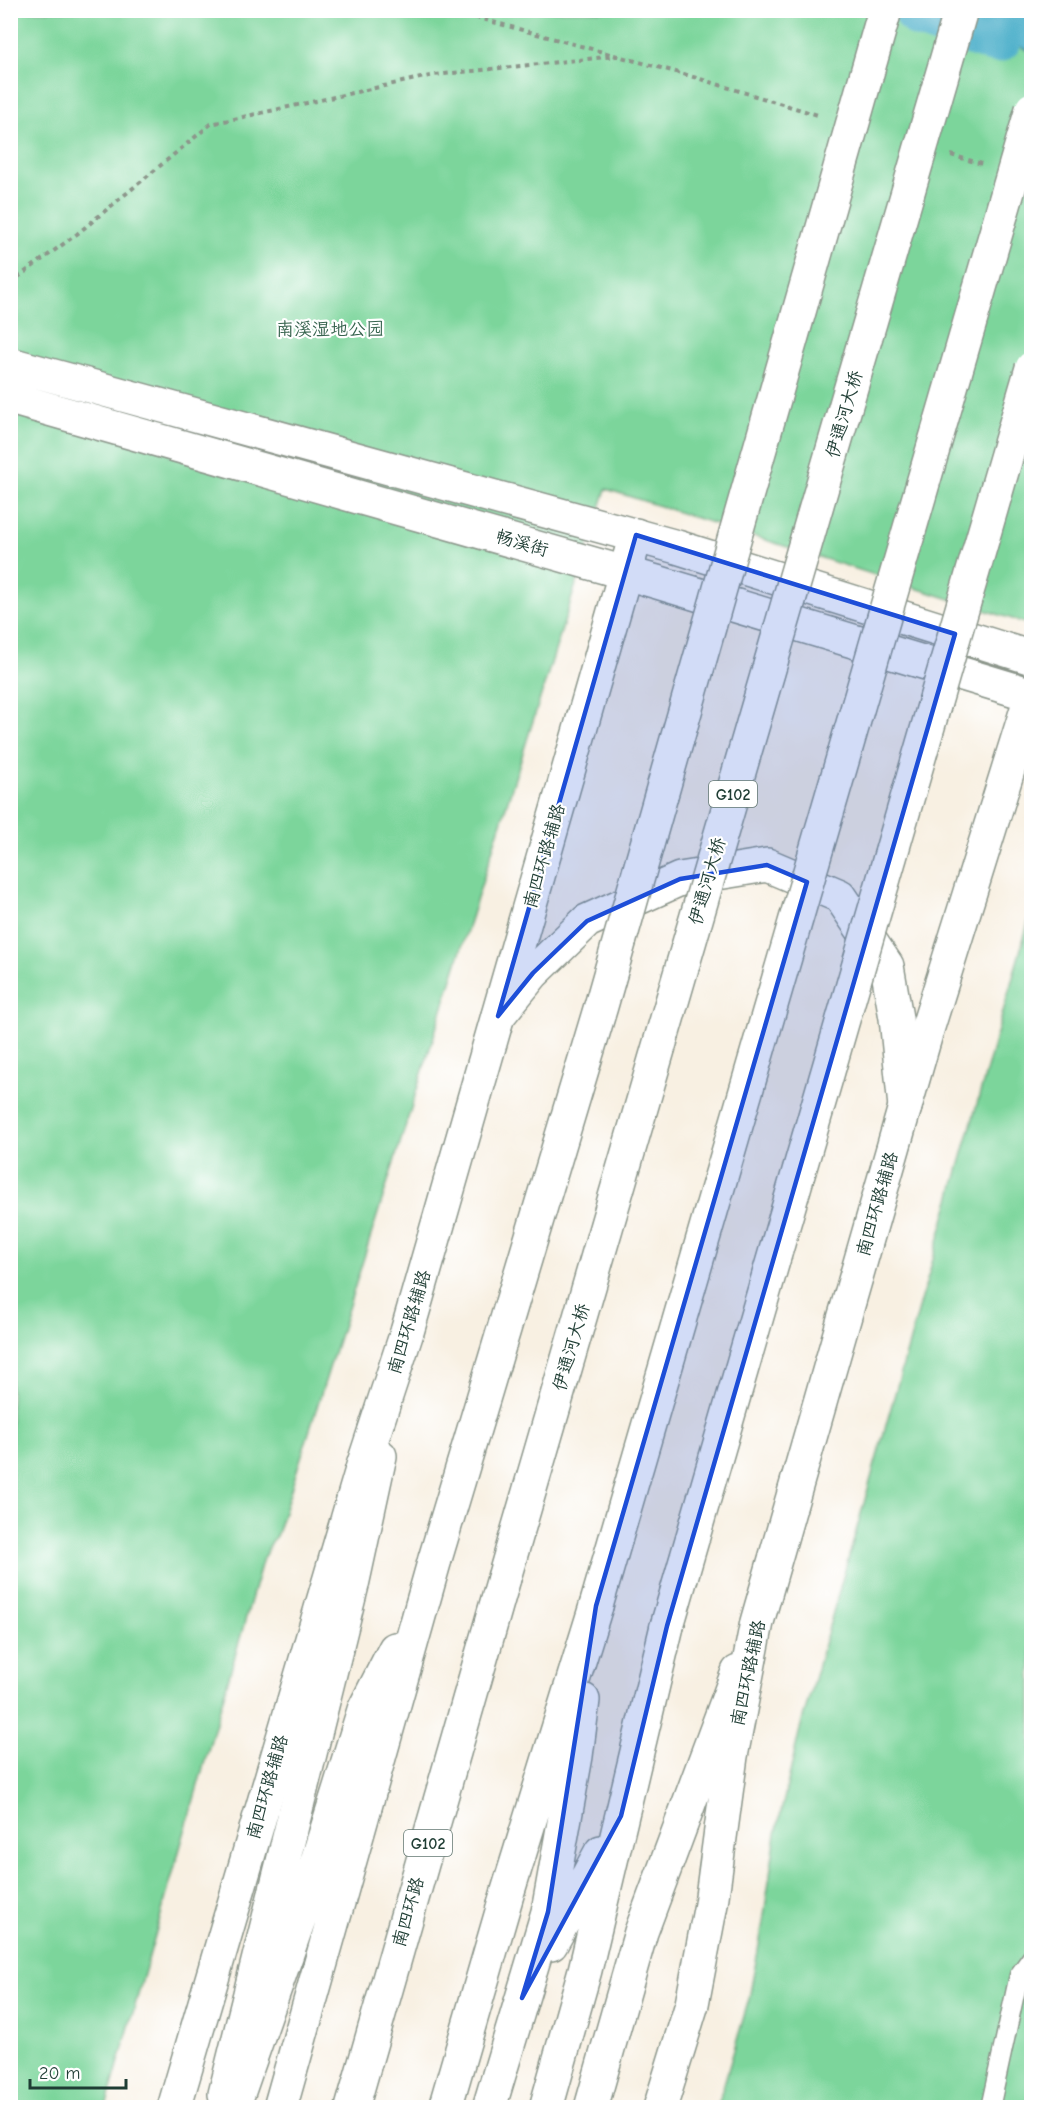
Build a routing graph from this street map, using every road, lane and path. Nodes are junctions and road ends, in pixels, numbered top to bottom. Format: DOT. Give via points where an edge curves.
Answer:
graph roads {
  1 [pos="449,10"];
  2 [pos="885,10"];
  3 [pos="961,10"];
  4 [pos="616,56"];
  5 [pos="1032,110"];
  6 [pos="825,117"];
  7 [pos="940,151"];
  8 [pos="986,165"];
  9 [pos="10,283"];
  10 [pos="10,364"];
  11 [pos="1032,368"];
  12 [pos="10,398"];
  13 [pos="636,535"];
  14 [pos="626,573"];
  15 [pos="1032,658"];
  16 [pos="1031,694"];
  17 [pos="498,1016"];
  18 [pos="905,1109"];
  19 [pos="407,1332"];
  20 [pos="432,1570"];
  21 [pos="504,1578"];
  22 [pos="596,1606"];
  23 [pos="757,1622"];
  24 [pos="621,1816"];
  25 [pos="1032,1957"];
  26 [pos="266,1976"];
  27 [pos="522,1998"];
  28 [pos="174,2108"];
  29 [pos="222,2108"];
  30 [pos="233,2108"];
  31 [pos="280,2108"];
  32 [pos="352,2108"];
  33 [pos="445,2108"];
  34 [pos="489,2108"];
  35 [pos="546,2108"];
  36 [pos="591,2108"];
  37 [pos="660,2108"];
  38 [pos="990,2108"];
  1 -- 4 [label="path"];
  2 -- 20 [label="main road, bridge" via="601,1006"];
  3 -- 21 [label="main road, 伊通河大桥 / G102, bridge"];
  4 -- 6 [label="path"];
  4 -- 9 [label="path" via="434,75 211,124 77,234"];
  5 -- 22 [label="main road, bridge"];
  7 -- 8 [label="path"];
  10 -- 13 [label="main road"];
  11 -- 24 [label="main road, bridge" via="667,1626"];
  12 -- 14 [label="main road, 畅溪街"];
  13 -- 14 [label="main road, 南四环路辅路"];
  13 -- 15 [label="main road"];
  14 -- 16 [label="main road, 畅溪街"];
  14 -- 17 [label="main road, 南四环路辅路"];
  16 -- 18 [label="main road, 南四环路辅路"];
  17 -- 18 [label="main road" via="533,973 587,921 680,879 767,865 840,896 887,966"];
  17 -- 19 [label="main road, 南四环路辅路"];
  18 -- 23 [label="main road, 南四环路辅路"];
  19 -- 26 [label="main road"];
  19 -- 28 [label="main road, 南四环路辅路" via="356,1488"];
  20 -- 26 [label="main road" via="364,1710 303,1906"];
  20 -- 31 [label="main road"];
  21 -- 32 [label="main road, 南四环路 / G102"];
  22 -- 27 [label="main road" via="576,1756 548,1912"];
  22 -- 33 [label="main road"];
  23 -- 36 [label="main road" via="641,1932"];
  23 -- 37 [label="main road, 南四环路辅路" via="731,1756 711,1904 692,2004"];
  24 -- 27 [label="main road"];
  24 -- 35 [label="main road" via="585,1970"];
  25 -- 38 [label="lane" via="1019,1976"];
  26 -- 29 [label="main road"];
  26 -- 30 [label="main road"];
  27 -- 34 [label="main road"];
}
